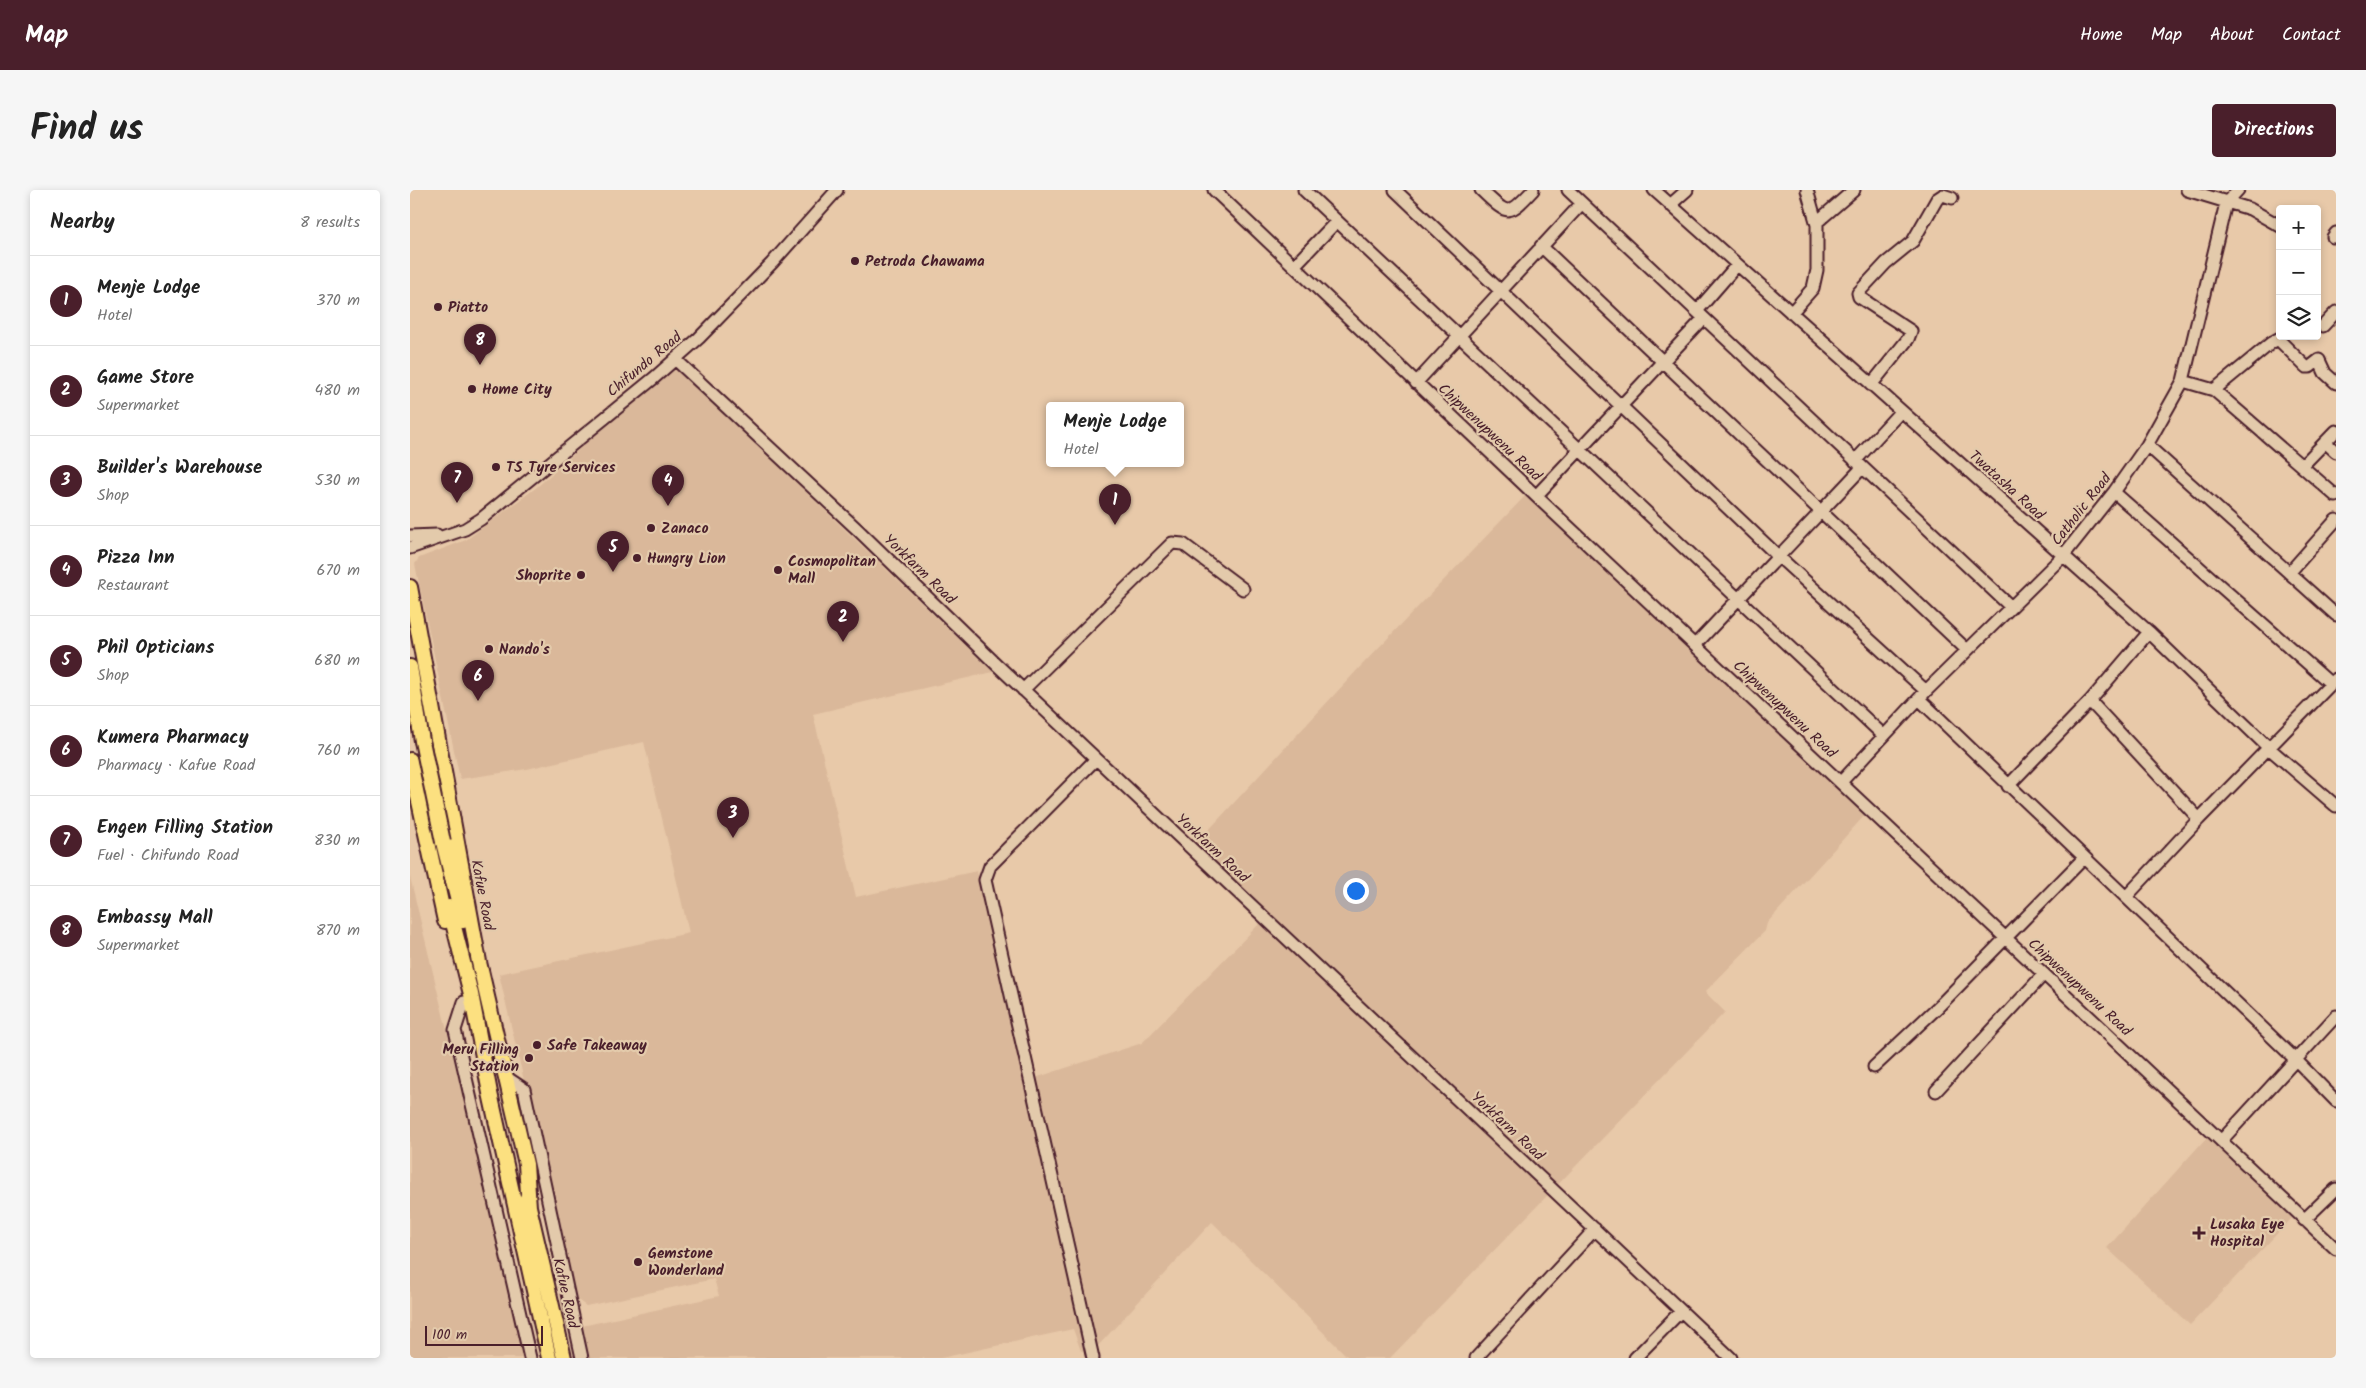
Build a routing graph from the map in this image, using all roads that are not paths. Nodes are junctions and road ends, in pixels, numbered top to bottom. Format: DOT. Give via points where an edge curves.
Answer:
graph roads {
  1 [pos="837,190"];
  2 [pos="1214,190"];
  3 [pos="1304,190"];
  4 [pos="1481,190"];
  5 [pos="1534,190"];
  6 [pos="1568,190"];
  7 [pos="1654,190"];
  8 [pos="1687,190"];
  9 [pos="1807,190"];
  10 [pos="1854,190"];
  11 [pos="1928,190"];
  12 [pos="1949,190"];
  13 [pos="2187,190"];
  14 [pos="2238,190"];
  15 [pos="1401,192"];
  16 [pos="1937,199"];
  17 [pos="1582,203"];
  18 [pos="2226,203"];
  19 [pos="1670,205"];
  20 [pos="1337,220"];
  21 [pos="1816,222"];
  22 [pos="2276,224"];
  23 [pos="1541,246"];
  24 [pos="1737,265"];
  25 [pos="1294,266"];
  26 [pos="1500,291"];
  27 [pos="2336,312"];
  28 [pos="1791,313"];
  29 [pos="1700,314"];
  30 [pos="2323,326"];
  31 [pos="1460,336"];
  32 [pos="675,359"];
  33 [pos="1662,362"];
  34 [pos="2183,380"];
  35 [pos="1416,383"];
  36 [pos="2336,383"];
  37 [pos="1871,385"];
  38 [pos="2214,390"];
  39 [pos="1621,405"];
  40 [pos="1901,411"];
  41 [pos="2336,431"];
  42 [pos="2325,442"];
  43 [pos="2147,445"];
  44 [pos="1580,449"];
  45 [pos="2336,452"];
  46 [pos="1858,465"];
  47 [pos="2302,466"];
  48 [pos="2114,492"];
  49 [pos="1536,496"];
  50 [pos="2336,496"];
  51 [pos="1820,512"];
  52 [pos="2336,520"];
  53 [pos="449,535"];
  54 [pos="410,536"];
  55 [pos="410,548"];
  56 [pos="1778,556"];
  57 [pos="2064,556"];
  58 [pos="2289,573"];
  59 [pos="410,588"];
  60 [pos="1243,590"];
  61 [pos="1738,599"];
  62 [pos="2011,607"];
  63 [pos="2336,615"];
  64 [pos="2148,632"];
  65 [pos="1695,645"];
  66 [pos="1967,650"];
  67 [pos="410,667"];
  68 [pos="2334,681"];
  69 [pos="1023,690"];
  70 [pos="1922,695"];
  71 [pos="2090,700"];
  72 [pos="410,720"];
  73 [pos="1884,735"];
  74 [pos="418,742"];
  75 [pos="2270,749"];
  76 [pos="1096,758"];
  77 [pos="410,760"];
  78 [pos="1841,782"];
  79 [pos="2008,786"];
  80 [pos="447,788"];
  81 [pos="413,796"];
  82 [pos="2336,806"];
  83 [pos="410,817"];
  84 [pos="2199,819"];
  85 [pos="424,826"];
  86 [pos="2084,858"];
  87 [pos="2126,897"];
  88 [pos="2006,938"];
  89 [pos="2044,974"];
  90 [pos="464,1002"];
  91 [pos="2336,1016"];
  92 [pos="2295,1059"];
  93 [pos="1874,1067"];
  94 [pos="506,1077"];
  95 [pos="1936,1091"];
  96 [pos="2336,1101"];
  97 [pos="2220,1141"];
  98 [pos="2336,1189"];
  99 [pos="523,1208"];
  100 [pos="2304,1220"];
  101 [pos="1594,1229"];
  102 [pos="2336,1249"];
  103 [pos="507,1251"];
  104 [pos="528,1260"];
  105 [pos="1681,1311"];
  106 [pos="530,1358"];
  107 [pos="549,1358"];
  108 [pos="564,1358"];
  109 [pos="582,1358"];
  110 [pos="1093,1358"];
  111 [pos="1476,1358"];
  112 [pos="1635,1358"];
  113 [pos="1731,1358"];
  1 -- 32 [label="street, Chifundo Road" via="735,302"];
  2 -- 25 [label="street, Chipwenupwenu Road"];
  3 -- 20 [label="street"];
  4 -- 5 [label="street" via="1508,211 1517,208"];
  6 -- 17 [label="street"];
  7 -- 19 [label="street, Twatasha Road"];
  8 -- 19 [label="street"];
  9 -- 21 [label="street"];
  10 -- 21 [label="street"];
  11 -- 16 [label="street"];
  12 -- 16 [label="street" via="1952,198 1943,195"];
  13 -- 18 [label="street"];
  14 -- 18 [label="street, Catholic Road"];
  15 -- 26 [label="street"];
  16 -- 37 [label="street" via="1913,241 1886,263 1858,294 1911,331 1908,340"];
  17 -- 23 [label="street"];
  17 -- 29 [label="street"];
  18 -- 22 [label="street" via="2250,209"];
  18 -- 34 [label="street, Catholic Road"];
  19 -- 24 [label="street, Twatasha Road"];
  20 -- 25 [label="street"];
  20 -- 31 [label="street"];
  21 -- 28 [label="street" via="1818,252 1814,285"];
  23 -- 26 [label="street"];
  23 -- 33 [label="street"];
  24 -- 28 [label="street, Twatasha Road"];
  24 -- 29 [label="street"];
  25 -- 35 [label="street, Chipwenupwenu Road"];
  26 -- 31 [label="street"];
  26 -- 39 [label="street"];
  27 -- 30 [label="street"];
  28 -- 37 [label="street, Twatasha Road"];
  29 -- 33 [label="street"];
  29 -- 46 [label="street"];
  31 -- 35 [label="street"];
  31 -- 44 [label="street"];
  32 -- 53 [label="street, Chifundo Road" via="488,514 465,530"];
  32 -- 69 [label="street, Yorkfarm Road"];
  33 -- 39 [label="street"];
  33 -- 51 [label="street"];
  34 -- 38 [label="street"];
  34 -- 43 [label="street, Catholic Road"];
  35 -- 49 [label="street, Chipwenupwenu Road"];
  36 -- 38 [label="street" via="2325,373 2319,360 2306,367 2278,339"];
  37 -- 40 [label="street, Twatasha Road"];
  38 -- 47 [label="street"];
  39 -- 44 [label="street"];
  39 -- 56 [label="street"];
  40 -- 46 [label="street"];
  40 -- 57 [label="street, Twatasha Road"];
  41 -- 42 [label="street"];
  42 -- 45 [label="street"];
  42 -- 47 [label="street"];
  43 -- 48 [label="street, Catholic Road"];
  43 -- 58 [label="street"];
  44 -- 49 [label="street"];
  44 -- 61 [label="street"];
  46 -- 51 [label="street"];
  46 -- 62 [label="street"];
  47 -- 50 [label="street"];
  48 -- 57 [label="street, Catholic Road"];
  48 -- 68 [label="street"];
  49 -- 65 [label="street, Chipwenupwenu Road"];
  51 -- 56 [label="street"];
  51 -- 66 [label="street"];
  52 -- 58 [label="street"];
  53 -- 54 [label="street, Chifundo Road"];
  53 -- 55 [label="street, Chifundo Road"];
  56 -- 61 [label="street"];
  56 -- 70 [label="street"];
  57 -- 62 [label="street, Catholic Road"];
  57 -- 64 [label="street, Twatasha Road"];
  58 -- 63 [label="street"];
  59 -- 80 [label="main road, Kafue Road"];
  60 -- 69 [label="street" via="1183,544 1172,543"];
  61 -- 65 [label="street"];
  61 -- 73 [label="street"];
  62 -- 66 [label="street, Catholic Road"];
  64 -- 71 [label="street"];
  64 -- 75 [label="street, Twatasha Road"];
  65 -- 78 [label="street, Chipwenupwenu Road"];
  66 -- 70 [label="street, Catholic Road"];
  67 -- 74 [label="main road, Kafue Road"];
  68 -- 75 [label="street"];
  69 -- 76 [label="street, Yorkfarm Road"];
  70 -- 73 [label="street, Catholic Road"];
  70 -- 79 [label="street"];
  71 -- 79 [label="street"];
  71 -- 84 [label="street"];
  72 -- 74 [label="main road, Kafue Road"];
  73 -- 78 [label="street, Catholic Road"];
  74 -- 99 [label="main road, Kafue Road, bridge" via="438,843 485,1012"];
  75 -- 82 [label="street, Twatasha Road"];
  75 -- 84 [label="street"];
  76 -- 101 [label="street, Yorkfarm Road"];
  76 -- 110 [label="street" via="990,866 985,880"];
  77 -- 81 [label="main road, Kafue Road"];
  78 -- 88 [label="street, Chipwenupwenu Road"];
  79 -- 86 [label="street"];
  80 -- 81 [label="main road"];
  80 -- 94 [label="main road, Kafue Road" via="479,962"];
  81 -- 85 [label="main road, Kafue Road"];
  83 -- 85 [label="main road"];
  84 -- 87 [label="street"];
  85 -- 90 [label="main road, Kafue Road"];
  86 -- 87 [label="street"];
  86 -- 88 [label="street"];
  87 -- 92 [label="street"];
  88 -- 89 [label="street, Chipwenupwenu Road"];
  88 -- 93 [label="street"];
  89 -- 95 [label="street"];
  89 -- 97 [label="street, Chipwenupwenu Road"];
  90 -- 99 [label="main road, Kafue Road" via="496,1166"];
  90 -- 103 [label="street" via="455,1030"];
  91 -- 92 [label="street"];
  92 -- 96 [label="street"];
  92 -- 97 [label="street"];
  94 -- 99 [label="main road, Kafue Road" via="526,1164"];
  94 -- 109 [label="street" via="524,1089"];
  97 -- 100 [label="street, Chipwenupwenu Road"];
  98 -- 100 [label="street"];
  99 -- 104 [label="main road, Kafue Road"];
  99 -- 108 [label="main road, Kafue Road"];
  100 -- 102 [label="street, Chipwenupwenu Road"];
  101 -- 105 [label="street, Yorkfarm Road"];
  101 -- 111 [label="street"];
  103 -- 104 [label="street"];
  103 -- 106 [label="street"];
  104 -- 107 [label="main road, Kafue Road"];
  105 -- 112 [label="street"];
  105 -- 113 [label="street, Yorkfarm Road"];
}
